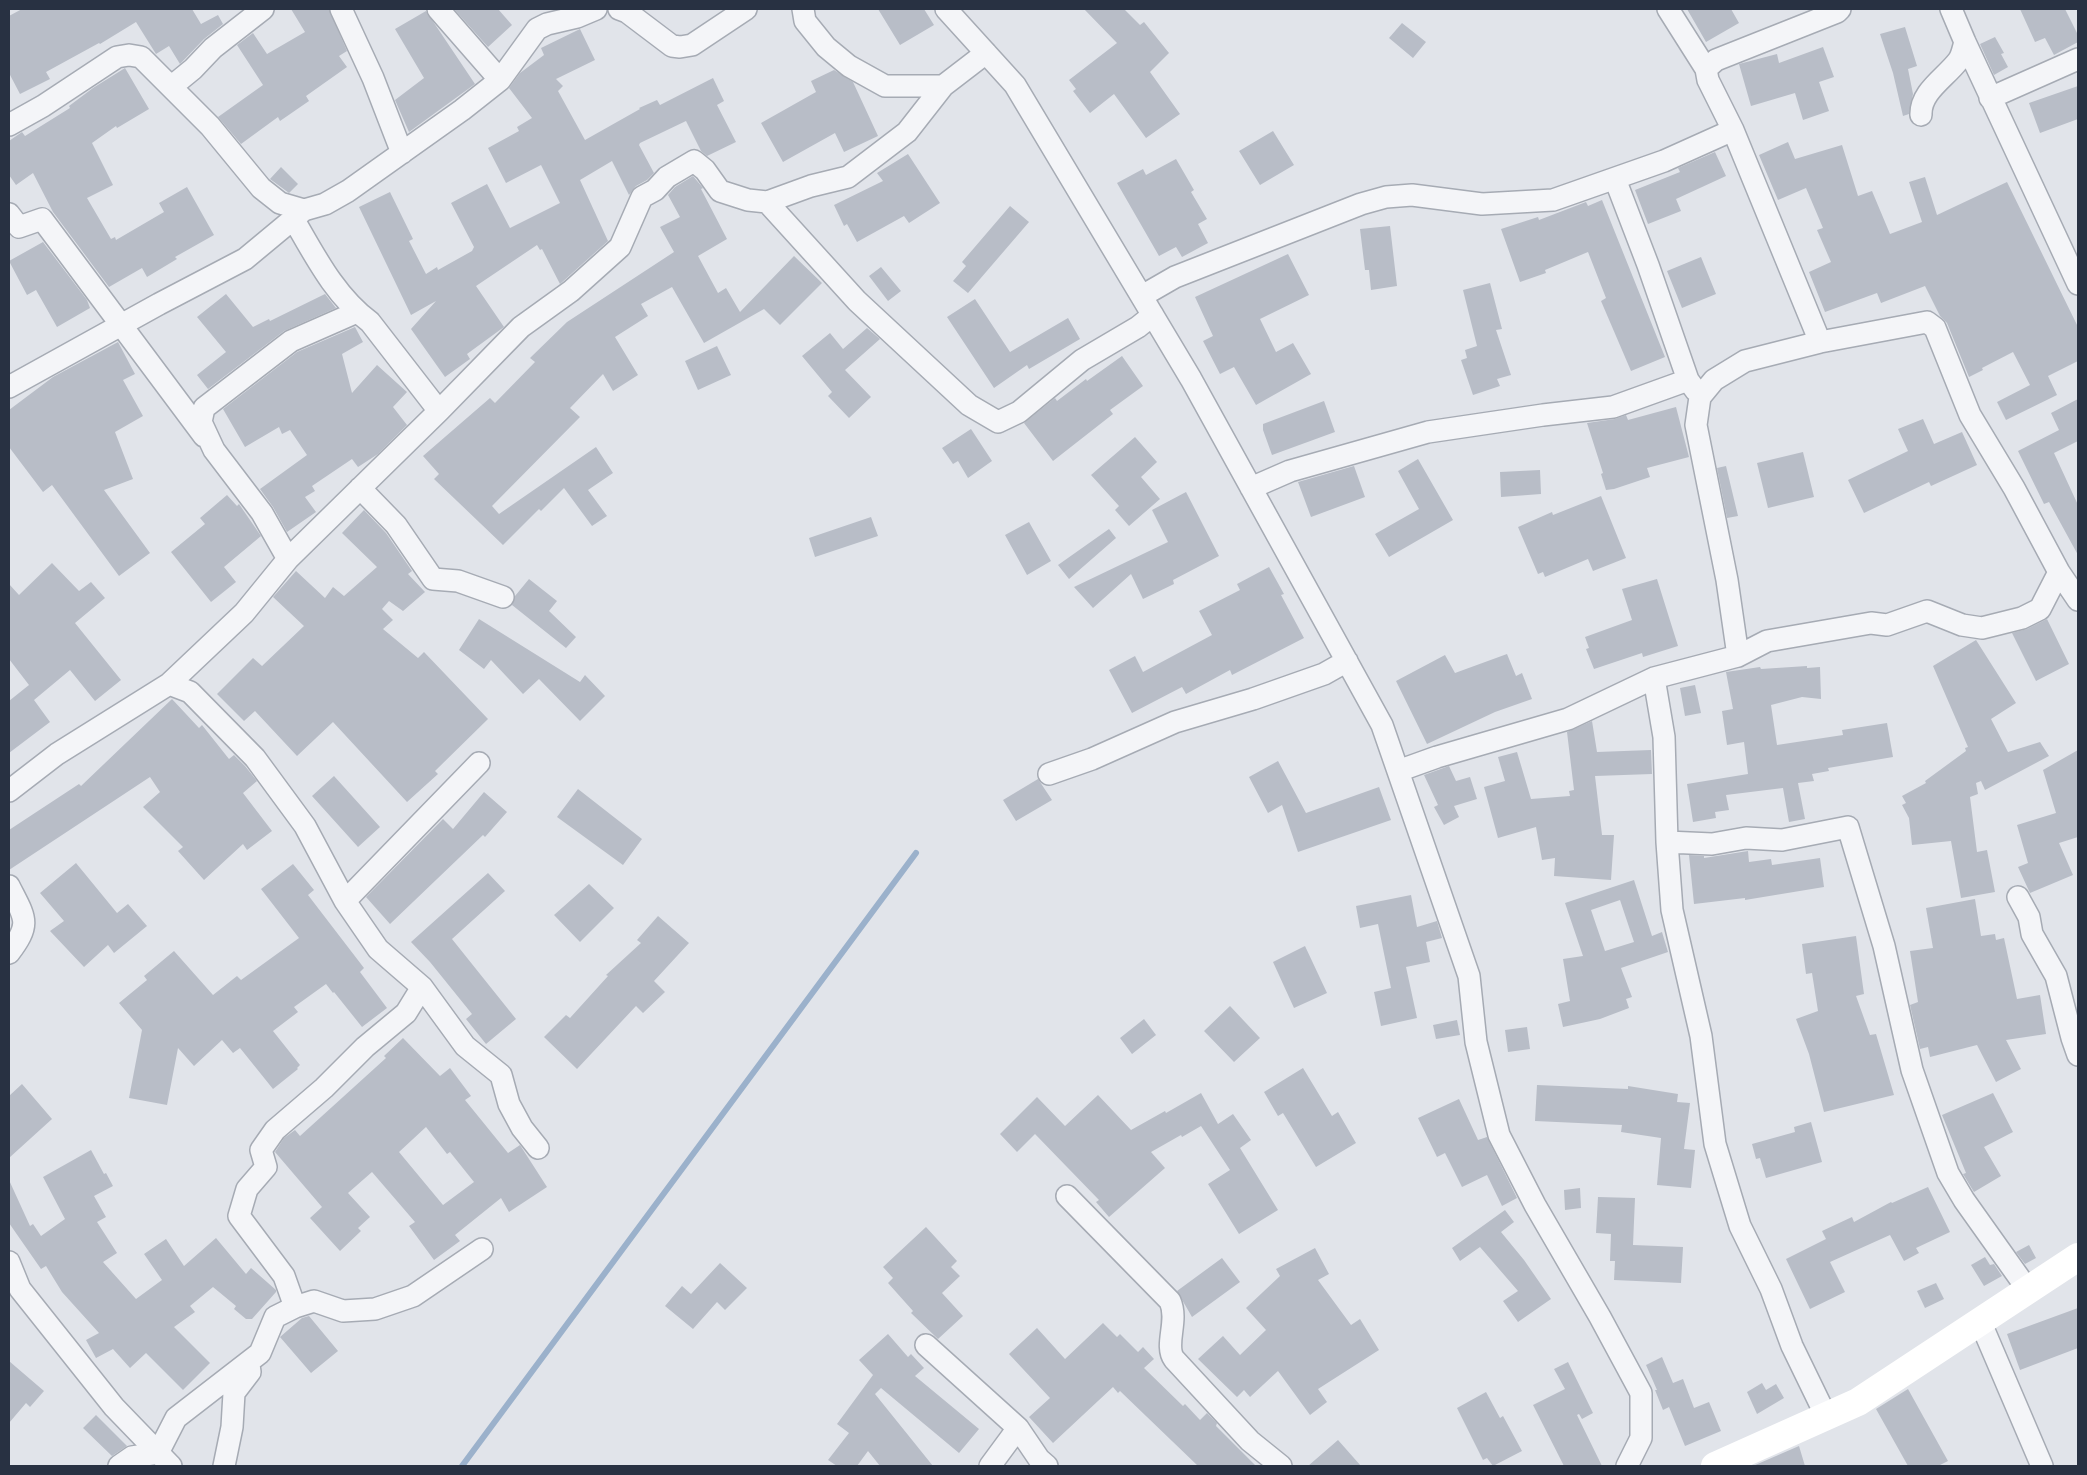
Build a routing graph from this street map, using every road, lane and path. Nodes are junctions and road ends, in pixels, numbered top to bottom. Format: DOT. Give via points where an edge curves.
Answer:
graph roads {
  1 [pos="263,9"];
  2 [pos="341,9"];
  3 [pos="438,9"];
  4 [pos="596,9"];
  5 [pos="619,9"];
  6 [pos="746,9"];
  7 [pos="803,9"];
  8 [pos="946,9"];
  9 [pos="1668,9"];
  10 [pos="1840,9"];
  11 [pos="1951,9"];
  12 [pos="1965,42"];
  13 [pos="986,53"];
  14 [pos="2078,59"];
  15 [pos="1706,69"];
  16 [pos="500,80"];
  17 [pos="943,86"];
  18 [pos="171,87"];
  19 [pos="1990,98"];
  20 [pos="1921,115"];
  21 [pos="9,125"];
  22 [pos="1733,130"];
  23 [pos="402,154"];
  24 [pos="1615,179"];
  25 [pos="767,202"];
  26 [pos="9,214"];
  27 [pos="299,215"];
  28 [pos="2078,284"];
  29 [pos="1142,296"];
  30 [pos="357,312"];
  31 [pos="1153,315"];
  32 [pos="120,325"];
  33 [pos="1820,342"];
  34 [pos="1688,380"];
  35 [pos="9,388"];
  36 [pos="1700,397"];
  37 [pos="439,411"];
  38 [pos="214,450"];
  39 [pos="360,488"];
  40 [pos="1251,488"];
  41 [pos="288,559"];
  42 [pos="2059,572"];
  43 [pos="503,597"];
  44 [pos="2078,600"];
  45 [pos="1738,656"];
  46 [pos="1347,661"];
  47 [pos="1654,678"];
  48 [pos="169,684"];
  49 [pos="479,763"];
  50 [pos="1398,771"];
  51 [pos="1049,774"];
  52 [pos="9,791"];
  53 [pos="1667,842"];
  54 [pos="9,886"];
  55 [pos="2018,897"];
  56 [pos="345,901"];
  57 [pos="9,953"];
  58 [pos="422,987"];
  59 [pos="2078,1056"];
  60 [pos="538,1148"];
  61 [pos="1067,1196"];
  62 [pos="482,1249"];
  63 [pos="2078,1257"];
  64 [pos="9,1262"];
  65 [pos="2028,1290"];
  66 [pos="14,1294"];
  67 [pos="295,1307"];
  68 [pos="1980,1322"];
  69 [pos="926,1345"];
  70 [pos="249,1362"];
  71 [pos="1826,1416"];
  72 [pos="1018,1428"];
  73 [pos="164,1459"];
  74 [pos="119,1466"];
  75 [pos="224,1466"];
  76 [pos="990,1466"];
  77 [pos="1047,1466"];
  78 [pos="1281,1466"];
  79 [pos="1627,1466"];
  80 [pos="1715,1466"];
  81 [pos="2042,1466"];
  1 -- 18 [label="street" via="213,48"];
  2 -- 23 [label="street" via="373,78"];
  3 -- 16 [label="street"];
  4 -- 16 [label="street" via="538,29"];
  5 -- 6 [label="street" via="672,46 680,47 692,45"];
  7 -- 17 [label="street" via="805,20 826,47 849,66 885,86"];
  8 -- 13 [label="street"];
  9 -- 15 [label="street"];
  10 -- 15 [label="street" via="1716,60"];
  11 -- 12 [label="street"];
  12 -- 19 [label="street"];
  12 -- 20 [label="street" via="1960,60 1932,88 1920,106"];
  13 -- 17 [label="street"];
  13 -- 29 [label="street" via="1015,85"];
  14 -- 19 [label="street"];
  15 -- 22 [label="street" via="1708,80"];
  16 -- 23 [label="street"];
  17 -- 25 [label="street" via="906,132 848,177"];
  18 -- 21 [label="street" via="142,57 117,57"];
  18 -- 27 [label="street" via="210,126 262,188"];
  19 -- 28 [label="street"];
  22 -- 24 [label="street"];
  22 -- 33 [label="street"];
  23 -- 27 [label="street" via="348,192"];
  24 -- 29 [label="street" via="1553,200 1482,204 1412,195 1386,197 1175,277"];
  24 -- 34 [label="street"];
  25 -- 31 [label="street" via="857,301 969,406 998,422 1019,412 1082,360"];
  25 -- 37 [label="street" via="720,192 705,170 694,161 667,177 655,190 642,197 620,247 571,291 520,327"];
  26 -- 32 [label="street" via="20,227 42,219"];
  27 -- 30 [label="street" via="318,262"];
  27 -- 32 [label="street" via="245,259"];
  29 -- 31 [label="street"];
  30 -- 37 [label="street" via="370,322"];
  30 -- 38 [label="street" via="291,342 204,408 202,422"];
  31 -- 40 [label="street"];
  32 -- 35 [label="street"];
  32 -- 38 [label="street"];
  33 -- 36 [label="street" via="1745,361 1714,380"];
  33 -- 42 [label="street" via="1919,322 1927,322 1935,328 1970,415 2011,482"];
  34 -- 36 [label="street"];
  34 -- 40 [label="street" via="1613,407 1428,432 1290,471"];
  36 -- 45 [label="street" via="1696,425 1727,580"];
  37 -- 39 [label="street"];
  38 -- 41 [label="street" via="262,513"];
  39 -- 41 [label="street"];
  39 -- 43 [label="street" via="396,525 433,579 458,581"];
  40 -- 46 [label="street"];
  41 -- 48 [label="street" via="244,613"];
  42 -- 44 [label="street"];
  42 -- 45 [label="street" via="2040,609 2001,624 1982,628 1962,625 1927,611 1887,625 1871,623 1767,642"];
  45 -- 47 [label="street"];
  46 -- 50 [label="street" via="1382,725"];
  46 -- 51 [label="street" via="1324,674 1262,696 1174,722"];
  47 -- 50 [label="street" via="1568,719"];
  47 -- 53 [label="street" via="1664,737"];
  48 -- 52 [label="street" via="57,754"];
  48 -- 56 [label="street" via="190,692 255,758 305,826"];
  49 -- 56 [label="street"];
  50 -- 79 [label="street" via="1469,976 1476,1042 1499,1135 1641,1393 1641,1438"];
  53 -- 65 [label="street" via="1712,844 1746,838 1782,840 1848,827 1884,946 1912,1070 1948,1173"];
  53 -- 71 [label="street" via="1672,910 1701,1036 1715,1144 1740,1226"];
  54 -- 57 [label="street" via="25,925 22,936"];
  55 -- 59 [label="street" via="2029,917 2032,934 2056,976"];
  56 -- 58 [label="street" via="378,948"];
  58 -- 60 [label="street" via="465,1046 501,1076 509,1104"];
  58 -- 67 [label="street" via="406,1013 365,1046 324,1088 275,1130 261,1150 266,1167 247,1189 239,1216 284,1276"];
  61 -- 78 [label="street" via="1170,1300 1174,1310 1170,1350 1174,1360 1250,1441"];
  62 -- 67 [label="street" via="413,1296 375,1309 343,1311 314,1300"];
  63 -- 65 [label="street"];
  64 -- 66 [label="street"];
  65 -- 68 [label="street"];
  66 -- 73 [label="street"];
  67 -- 70 [label="street" via="275,1317 260,1353"];
  68 -- 71 [label="street" via="1858,1402"];
  68 -- 81 [label="street"];
  69 -- 72 [label="street"];
  70 -- 73 [label="street" via="176,1418"];
  70 -- 75 [label="street" via="250,1372 234,1393 232,1427"];
  71 -- 80 [label="street"];
  72 -- 76 [label="street"];
  72 -- 77 [label="street"];
  73 -- 74 [label="street" via="132,1458"];
}
